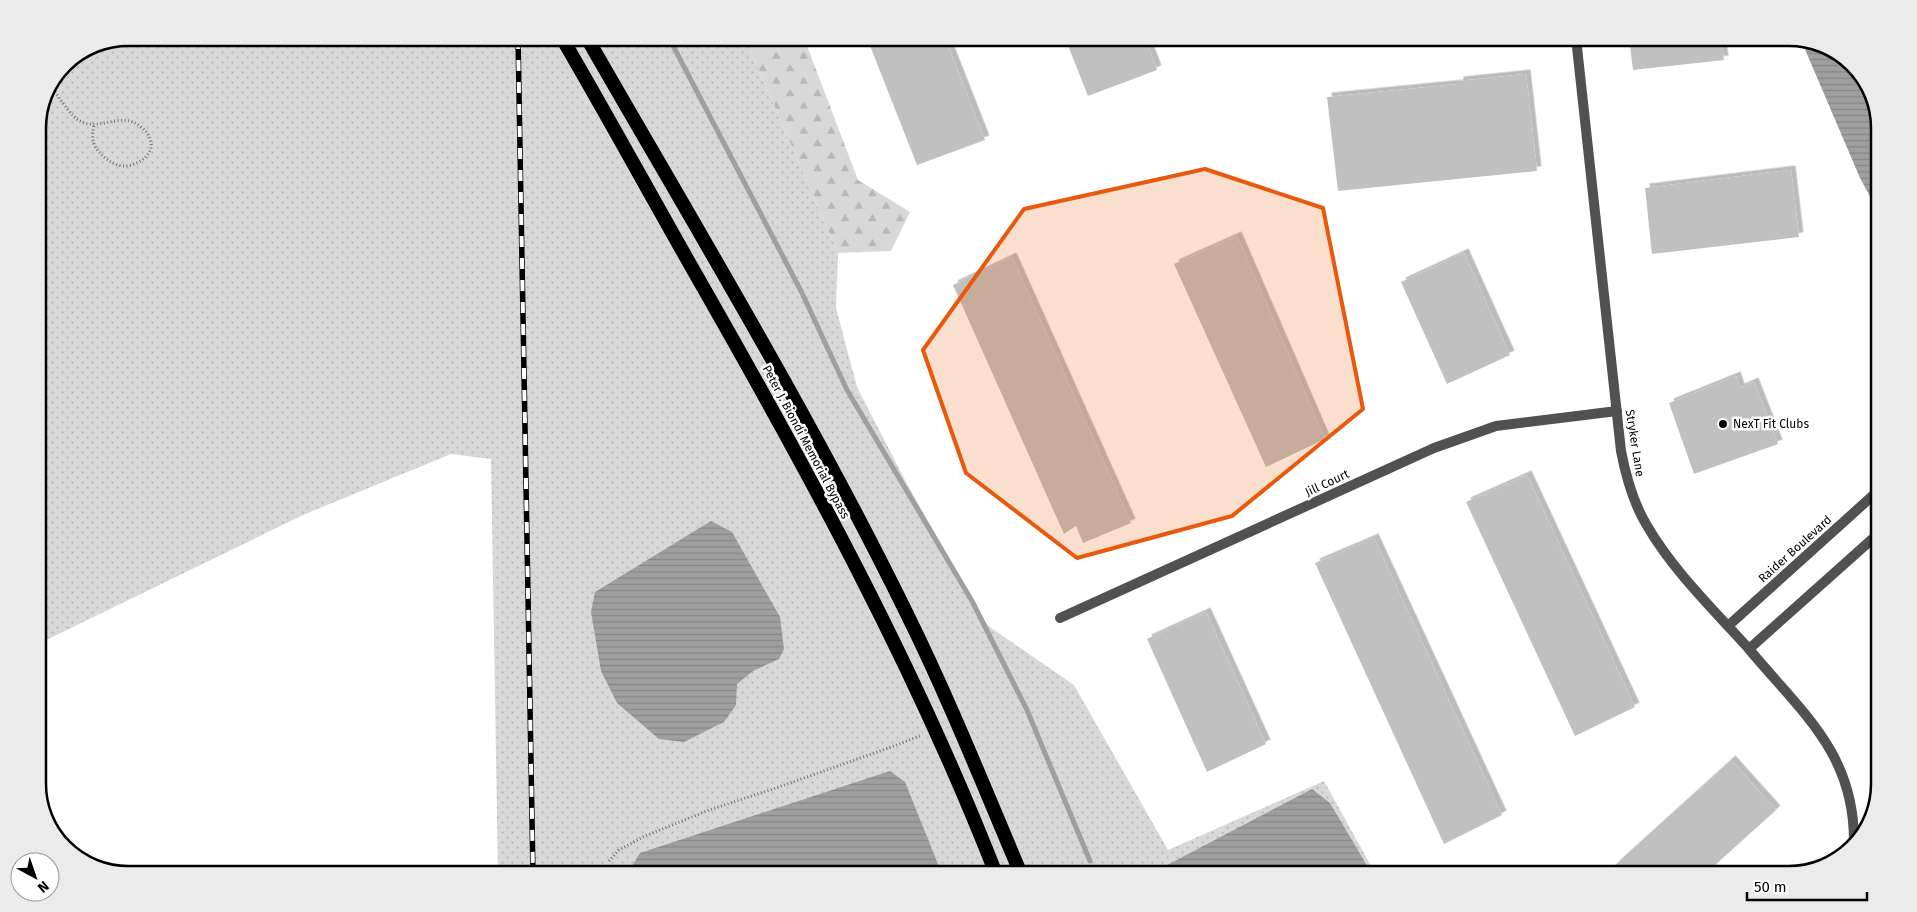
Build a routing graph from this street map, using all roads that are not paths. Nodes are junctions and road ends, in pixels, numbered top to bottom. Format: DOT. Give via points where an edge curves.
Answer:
graph roads {
  1 [pos="567,46"];
  2 [pos="592,46"];
  3 [pos="1577,46"];
  4 [pos="1617,411"];
  5 [pos="1871,497"];
  6 [pos="1871,540"];
  7 [pos="1060,618"];
  8 [pos="1728,626"];
  9 [pos="1749,649"];
  10 [pos="1854,834"];
  11 [pos="993,866"];
  12 [pos="1018,866"];
  1 -- 11 [label="highway, Peter J. Biondi Memorial Bypass" via="816,490 893,641"];
  2 -- 12 [label="highway, Peter J. Biondi Memorial Bypass" via="841,485 944,693"];
  3 -- 4 [label="street, Stryker Lane"];
  4 -- 7 [label="street, Jill Court" via="1496,426 1458,439"];
  4 -- 8 [label="street, Stryker Lane" via="1624,469 1646,524 1661,548"];
  5 -- 8 [label="street, Raider Boulevard"];
  6 -- 9 [label="street"];
  8 -- 9 [label="street, Stryker Lane"];
  9 -- 10 [label="street, Stryker Lane" via="1822,735 1834,756 1850,797"];
}
